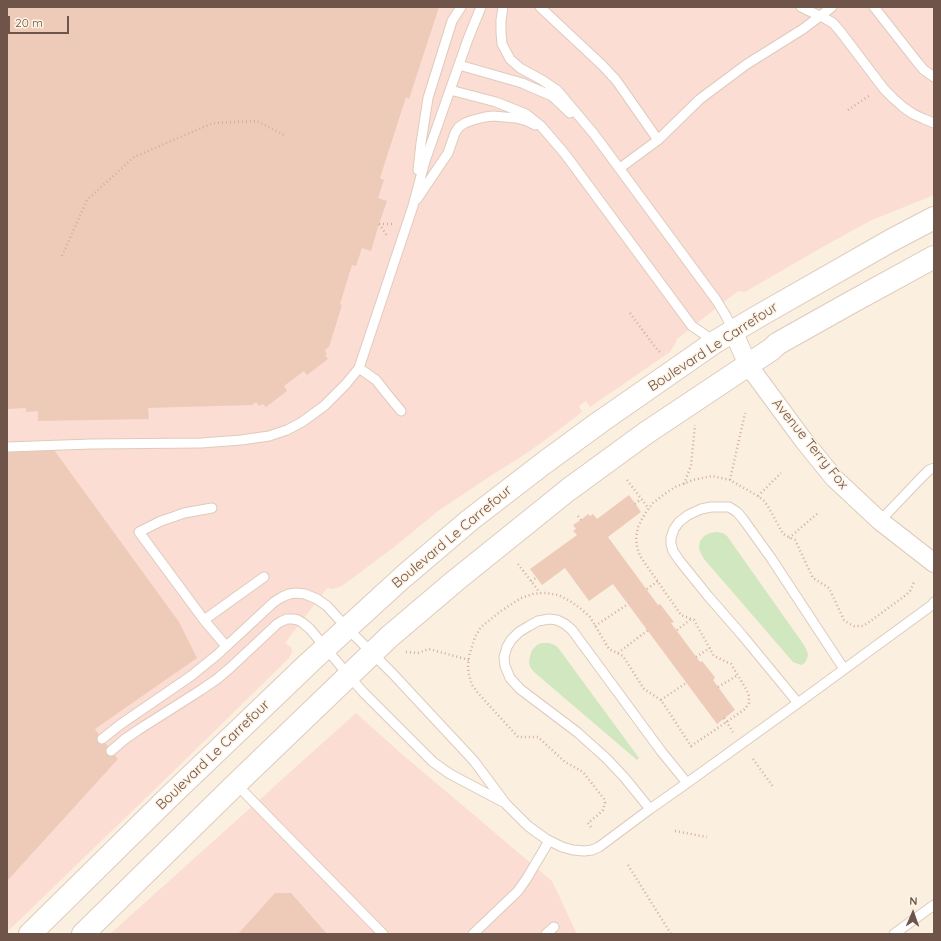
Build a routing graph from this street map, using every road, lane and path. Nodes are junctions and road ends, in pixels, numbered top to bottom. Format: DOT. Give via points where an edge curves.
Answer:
graph roads {
  1 [pos="461,7"];
  2 [pos="481,7"];
  3 [pos="503,7"];
  4 [pos="540,7"];
  5 [pos="801,7"];
  6 [pos="832,7"];
  7 [pos="874,7"];
  8 [pos="821,16"];
  9 [pos="459,65"];
  10 [pos="934,77"];
  11 [pos="450,90"];
  12 [pos="872,94"];
  13 [pos="848,110"];
  14 [pos="934,123"];
  15 [pos="594,134"];
  16 [pos="286,136"];
  17 [pos="658,140"];
  18 [pos="555,142"];
  19 [pos="620,168"];
  20 [pos="413,206"];
  21 [pos="934,218"];
  22 [pos="62,256"];
  23 [pos="934,258"];
  24 [pos="630,312"];
  25 [pos="724,337"];
  26 [pos="666,358"];
  27 [pos="748,364"];
  28 [pos="359,368"];
  29 [pos="402,411"];
  30 [pos="745,413"];
  31 [pos="696,421"];
  32 [pos="7,447"];
  33 [pos="934,468"];
  34 [pos="781,473"];
  35 [pos="627,480"];
  36 [pos="730,480"];
  37 [pos="684,484"];
  38 [pos="758,496"];
  39 [pos="641,499"];
  40 [pos="635,504"];
  41 [pos="212,508"];
  42 [pos="649,509"];
  43 [pos="818,513"];
  44 [pos="578,516"];
  45 [pos="581,520"];
  46 [pos="880,521"];
  47 [pos="789,538"];
  48 [pos="934,563"];
  49 [pos="518,564"];
  50 [pos="264,577"];
  51 [pos="536,578"];
  52 [pos="531,581"];
  53 [pos="658,582"];
  54 [pos="914,582"];
  55 [pos="647,589"];
  56 [pos="540,593"];
  57 [pos="934,602"];
  58 [pos="628,604"];
  59 [pos="691,619"];
  60 [pos="204,620"];
  61 [pos="595,626"];
  62 [pos="347,628"];
  63 [pos="648,630"];
  64 [pos="677,630"];
  65 [pos="226,646"];
  66 [pos="325,648"];
  67 [pos="710,648"];
  68 [pos="408,652"];
  69 [pos="372,653"];
  70 [pos="618,653"];
  71 [pos="696,657"];
  72 [pos="469,660"];
  73 [pos="844,669"];
  74 [pos="738,675"];
  75 [pos="349,676"];
  76 [pos="686,682"];
  77 [pos="718,687"];
  78 [pos="661,700"];
  79 [pos="798,703"];
  80 [pos="724,718"];
  81 [pos="726,722"];
  82 [pos="735,734"];
  83 [pos="102,739"];
  84 [pos="111,751"];
  85 [pos="753,760"];
  86 [pos="687,783"];
  87 [pos="236,784"];
  88 [pos="774,788"];
  89 [pos="506,804"];
  90 [pos="650,809"];
  91 [pos="591,827"];
  92 [pos="675,831"];
  93 [pos="708,837"];
  94 [pos="549,840"];
  95 [pos="628,865"];
  96 [pos="934,905"];
  97 [pos="554,927"];
  98 [pos="30,934"];
  99 [pos="83,934"];
  100 [pos="383,934"];
  101 [pos="473,934"];
  102 [pos="546,934"];
  103 [pos="671,934"];
  104 [pos="894,934"];
  1 -- 20 [label="lane" via="452,21 428,98"];
  2 -- 9 [label="lane"];
  3 -- 15 [label="lane" via="502,44 510,59 520,68 557,90"];
  4 -- 17 [label="lane" via="616,80"];
  5 -- 8 [label="lane"];
  6 -- 8 [label="lane"];
  7 -- 10 [label="lane" via="918,64"];
  8 -- 14 [label="lane" via="833,23 893,98 913,114"];
  8 -- 17 [label="lane" via="747,64 700,99"];
  9 -- 11 [label="lane"];
  9 -- 15 [label="lane" via="522,83 552,96"];
  11 -- 18 [label="lane" via="496,102 526,114"];
  11 -- 20 [label="lane" via="425,161"];
  12 -- 13 [label="path"];
  15 -- 19 [label="lane"];
  16 -- 22 [label="path" via="257,122 213,123 134,156 88,200"];
  17 -- 19 [label="lane"];
  18 -- 20 [label="lane" via="536,125 516,118 485,116 465,123 458,127 448,153"];
  18 -- 25 [label="lane" via="692,326"];
  19 -- 25 [label="lane" via="717,301 726,316"];
  20 -- 28 [label="lane"];
  21 -- 25 [label="street, Boulevard Le Carrefour" via="873,250"];
  23 -- 27 [label="street" via="777,344"];
  24 -- 26 [label="path" via="654,347"];
  25 -- 27 [label="street, Avenue Terry Fox"];
  25 -- 62 [label="street, Boulevard Le Carrefour" via="587,432 470,520"];
  27 -- 46 [label="street, Avenue Terry Fox" via="834,478"];
  27 -- 69 [label="street" via="568,490 455,581"];
  28 -- 29 [label="lane" via="376,380"];
  28 -- 32 [label="lane" via="324,406 302,422 269,436 201,443"];
  30 -- 36 [label="path"];
  31 -- 37 [label="path" via="691,465"];
  33 -- 46 [label="lane" via="929,470"];
  34 -- 38 [label="path"];
  35 -- 39 [label="path"];
  36 -- 37 [label="path" via="712,476"];
  36 -- 38 [label="path"];
  37 -- 42 [label="path" via="663,495"];
  38 -- 47 [label="path" via="769,508 783,534"];
  39 -- 40 [label="path"];
  39 -- 42 [label="path"];
  41 -- 60 [label="lane" via="184,513 138,532"];
  42 -- 53 [label="path" via="638,527 636,542 640,556"];
  43 -- 47 [label="path"];
  44 -- 45 [label="path"];
  46 -- 48 [label="street, Avenue Terry Fox"];
  47 -- 54 [label="path" via="795,540 813,578 829,588 844,620 854,626 863,626 900,600 910,591"];
  49 -- 52 [label="path"];
  50 -- 60 [label="lane"];
  51 -- 52 [label="path"];
  52 -- 56 [label="path"];
  53 -- 55 [label="path"];
  53 -- 59 [label="path" via="681,615"];
  56 -- 61 [label="path" via="558,595 570,601 590,618"];
  56 -- 72 [label="path" via="521,598 481,627 475,637"];
  57 -- 73 [label="lane"];
  58 -- 61 [label="path"];
  59 -- 64 [label="path"];
  59 -- 67 [label="path"];
  60 -- 65 [label="lane"];
  61 -- 70 [label="path" via="609,649"];
  62 -- 65 [label="lane" via="322,602 312,596 289,594 274,602"];
  62 -- 66 [label="street, Boulevard Le Carrefour"];
  62 -- 69 [label="lane"];
  63 -- 70 [label="path"];
  65 -- 83 [label="lane" via="191,676"];
  66 -- 75 [label="lane"];
  66 -- 84 [label="lane" via="303,623 293,619 282,621 217,679 138,730"];
  66 -- 98 [label="street, Boulevard Le Carrefour"];
  67 -- 71 [label="path"];
  67 -- 74 [label="path" via="714,656 731,664"];
  68 -- 72 [label="path" via="418,654 429,649"];
  69 -- 75 [label="street"];
  69 -- 89 [label="lane" via="474,761"];
  70 -- 78 [label="path" via="623,656 644,689"];
  72 -- 91 [label="path" via="472,685 518,737 538,737 566,762 583,772 604,799 603,810 588,823"];
  73 -- 79 [label="lane"];
  73 -- 79 [label="lane" via="771,558 737,512 729,507 711,507 688,515 679,522 671,538 670,544 678,560"];
  74 -- 77 [label="path"];
  74 -- 81 [label="path" via="749,696 749,703 745,709"];
  75 -- 87 [label="street"];
  75 -- 89 [label="lane" via="433,762"];
  76 -- 78 [label="path"];
  78 -- 81 [label="path" via="691,746"];
  79 -- 86 [label="lane"];
  80 -- 81 [label="path"];
  81 -- 82 [label="path"];
  85 -- 88 [label="path"];
  86 -- 90 [label="lane"];
  86 -- 90 [label="lane" via="572,630 557,620 549,619 538,621 519,632 511,640 504,657 510,678 520,689 578,732 606,758"];
  87 -- 99 [label="street"];
  87 -- 100 [label="lane"];
  89 -- 94 [label="lane" via="528,826"];
  90 -- 94 [label="lane" via="592,850 573,850"];
  92 -- 93 [label="path"];
  94 -- 101 [label="lane" via="518,891"];
  95 -- 103 [label="path"];
  96 -- 104 [label="lane"];
  97 -- 102 [label="lane"];
}
